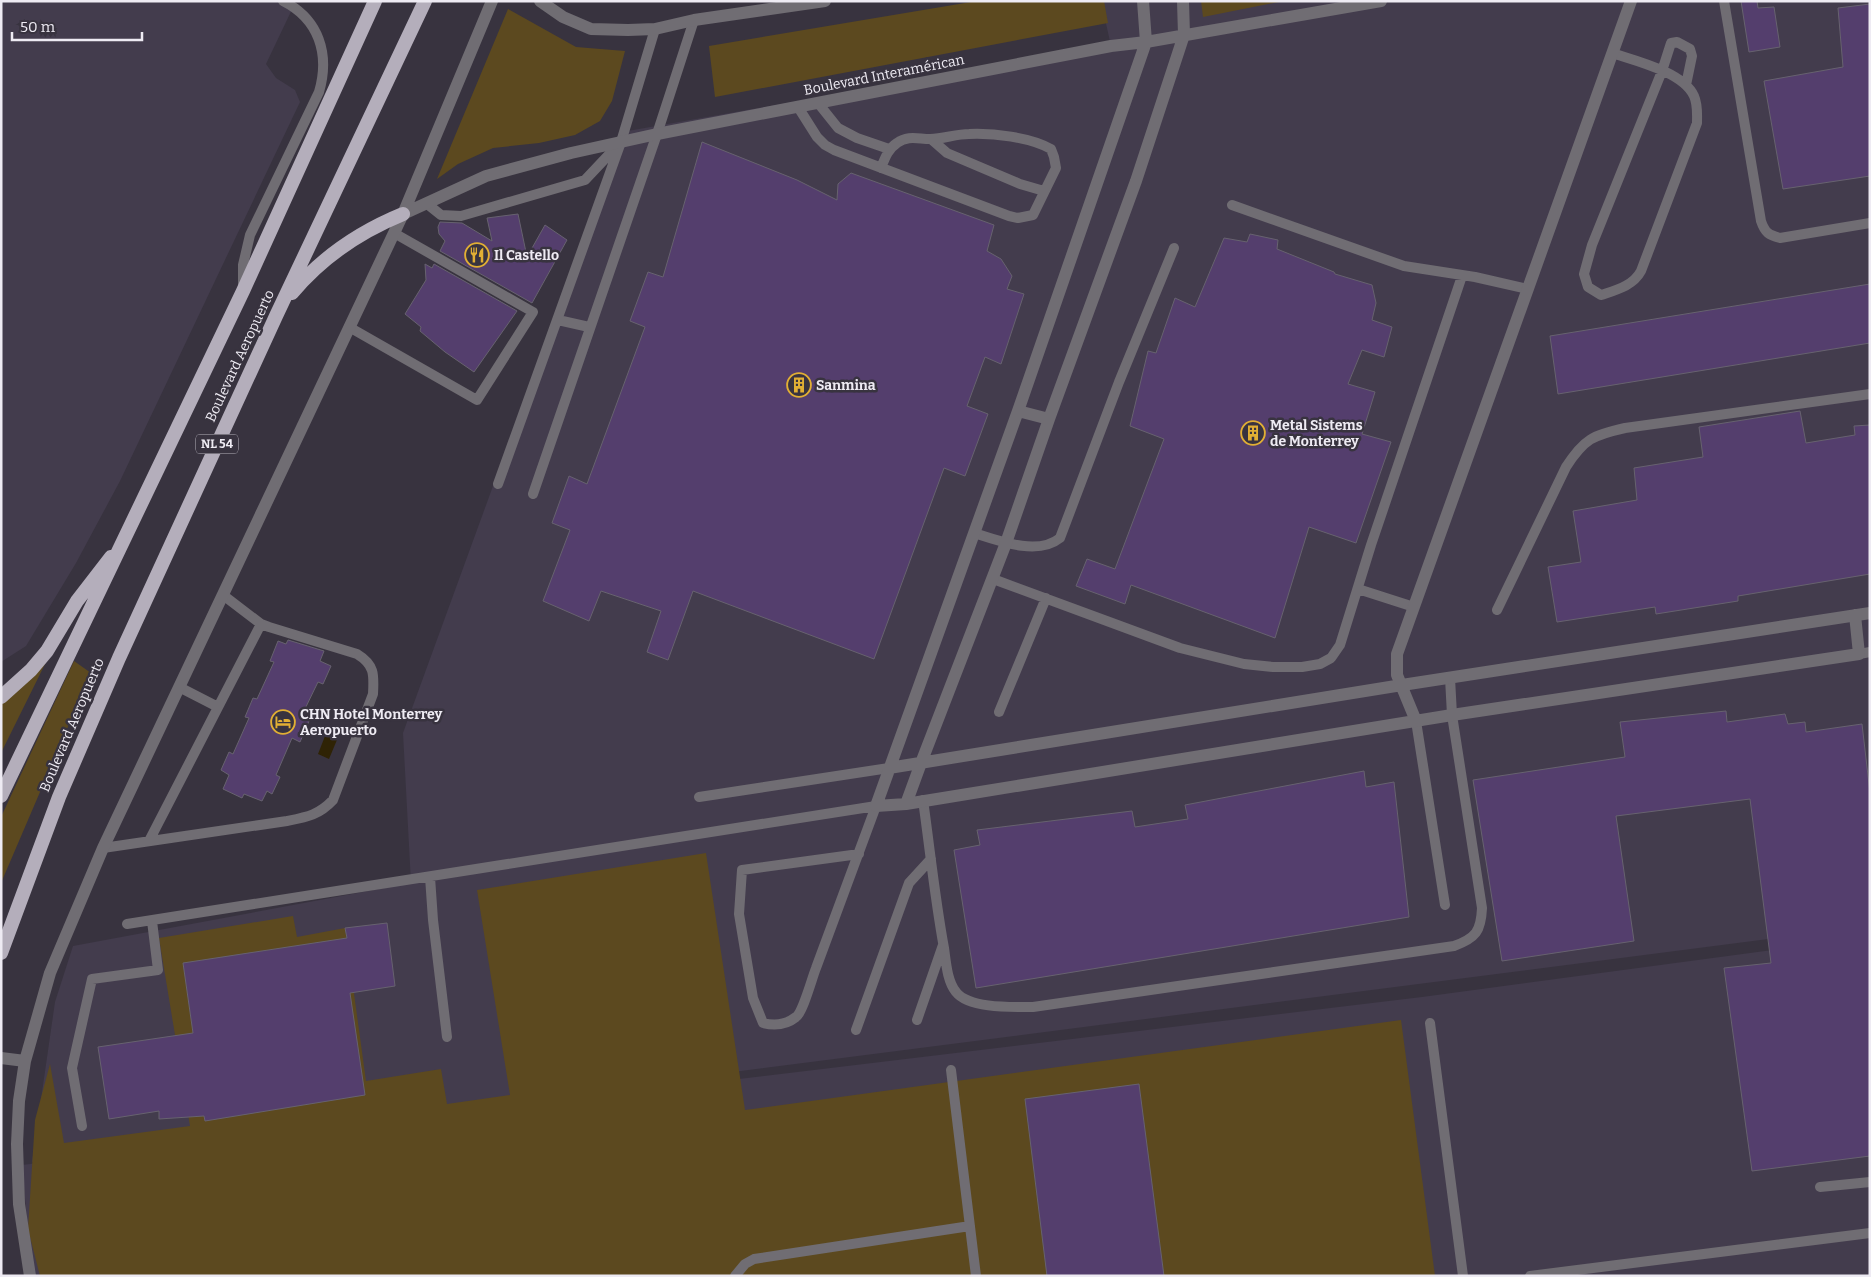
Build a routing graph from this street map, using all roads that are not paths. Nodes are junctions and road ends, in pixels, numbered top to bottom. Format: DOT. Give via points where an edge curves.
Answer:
graph roads {
  1 [pos="283,1"];
  2 [pos="375,1"];
  3 [pos="425,1"];
  4 [pos="492,1"];
  5 [pos="540,1"];
  6 [pos="825,1"];
  7 [pos="1143,1"];
  8 [pos="1183,1"];
  9 [pos="1381,1"];
  10 [pos="1631,1"];
  11 [pos="1724,1"];
  12 [pos="694,20"];
  13 [pos="655,28"];
  14 [pos="1184,35"];
  15 [pos="1146,42"];
  16 [pos="1612,52"];
  17 [pos="1662,71"];
  18 [pos="1686,85"];
  19 [pos="818,103"];
  20 [pos="798,107"];
  21 [pos="657,134"];
  22 [pos="931,139"];
  23 [pos="621,142"];
  24 [pos="889,149"];
  25 [pos="881,168"];
  26 [pos="1044,192"];
  27 [pos="426,203"];
  28 [pos="1232,205"];
  29 [pos="403,214"];
  30 [pos="1870,223"];
  31 [pos="394,232"];
  32 [pos="1174,248"];
  33 [pos="1462,276"];
  34 [pos="1528,289"];
  35 [pos="243,290"];
  36 [pos="276,316"];
  37 [pos="558,320"];
  38 [pos="589,327"];
  39 [pos="349,328"];
  40 [pos="1870,394"];
  41 [pos="1018,411"];
  42 [pos="1048,419"];
  43 [pos="498,484"];
  44 [pos="533,494"];
  45 [pos="974,533"];
  46 [pos="123,543"];
  47 [pos="1006,543"];
  48 [pos="993,579"];
  49 [pos="1358,589"];
  50 [pos="223,595"];
  51 [pos="1046,598"];
  52 [pos="1414,606"];
  53 [pos="1497,610"];
  54 [pos="1870,613"];
  55 [pos="1855,615"];
  56 [pos="261,624"];
  57 [pos="1865,653"];
  58 [pos="1450,678"];
  59 [pos="1402,685"];
  60 [pos="179,687"];
  61 [pos="1,697"];
  62 [pos="218,707"];
  63 [pos="999,712"];
  64 [pos="1452,715"];
  65 [pos="1416,721"];
  66 [pos="921,763"];
  67 [pos="889,768"];
  68 [pos="1,796"];
  69 [pos="699,797"];
  70 [pos="923,800"];
  71 [pos="906,804"];
  72 [pos="876,806"];
  73 [pos="149,841"];
  74 [pos="103,848"];
  75 [pos="859,854"];
  76 [pos="931,859"];
  77 [pos="430,877"];
  78 [pos="1445,904"];
  79 [pos="152,921"];
  80 [pos="127,924"];
  81 [pos="943,944"];
  82 [pos="1,953"];
  83 [pos="917,1020"];
  84 [pos="1430,1023"];
  85 [pos="856,1030"];
  86 [pos="447,1037"];
  87 [pos="1,1058"];
  88 [pos="25,1061"];
  89 [pos="952,1070"];
  90 [pos="82,1126"];
  91 [pos="1870,1182"];
  92 [pos="1820,1187"];
  93 [pos="970,1226"];
  94 [pos="1870,1233"];
  95 [pos="30,1276"];
  96 [pos="735,1276"];
  97 [pos="976,1276"];
  98 [pos="1463,1276"];
  99 [pos="1530,1276"];
  1 -- 35 [label="lane" via="300,11 316,33 324,69 318,92 250,235"];
  2 -- 35 [label="highway, Boulevard Aeropuerto / NL 54"];
  3 -- 36 [label="highway, Boulevard Aeropuerto / NL 54"];
  4 -- 29 [label="street"];
  5 -- 13 [label="street" via="591,29"];
  6 -- 12 [label="street"];
  7 -- 15 [label="street"];
  8 -- 14 [label="street"];
  9 -- 14 [label="street, Boulevard Interamérican"];
  10 -- 16 [label="street"];
  11 -- 30 [label="lane" via="1764,231 1780,238"];
  12 -- 13 [label="street"];
  12 -- 21 [label="lane"];
  13 -- 23 [label="lane"];
  14 -- 15 [label="street, Boulevard Interamérican"];
  14 -- 42 [label="street" via="1136,181"];
  15 -- 19 [label="street, Boulevard Interamérican"];
  15 -- 41 [label="street"];
  16 -- 17 [label="lane"];
  16 -- 34 [label="street"];
  17 -- 18 [label="lane"];
  17 -- 18 [label="lane" via="1671,43 1677,42 1690,49 1692,56"];
  17 -- 18 [label="lane" via="1592,245 1584,274 1588,287 1601,295 1630,284 1641,271 1697,123 1694,96"];
  19 -- 20 [label="street, Boulevard Interamérican"];
  19 -- 24 [label="lane" via="838,128"];
  20 -- 21 [label="street, Boulevard Interamérican"];
  20 -- 25 [label="lane" via="825,145"];
  21 -- 23 [label="street, Boulevard Interamérican"];
  21 -- 38 [label="lane"];
  22 -- 24 [label="lane" via="905,139"];
  22 -- 26 [label="lane" via="947,153"];
  22 -- 26 [label="lane" via="968,134 1013,138 1046,146 1051,149 1056,168"];
  23 -- 27 [label="street, Boulevard Interamérican" via="486,176"];
  23 -- 27 [label="lane" via="585,180 461,216 441,214"];
  23 -- 37 [label="lane"];
  24 -- 25 [label="lane"];
  25 -- 26 [label="lane" via="1018,218 1033,215"];
  27 -- 29 [label="street, Boulevard Interamérican"];
  28 -- 33 [label="lane" via="1404,266"];
  29 -- 31 [label="street"];
  29 -- 36 [label="highway" via="361,233 324,260"];
  31 -- 39 [label="street"];
  31 -- 39 [label="lane" via="533,312 477,400"];
  32 -- 47 [label="lane" via="1060,538 1039,547"];
  33 -- 34 [label="lane"];
  33 -- 49 [label="lane"];
  34 -- 52 [label="street"];
  35 -- 46 [label="highway, Boulevard Aeropuerto / NL 54"];
  36 -- 82 [label="highway, Boulevard Aeropuerto / NL 54" via="115,667 59,797"];
  37 -- 38 [label="lane"];
  37 -- 43 [label="lane"];
  38 -- 44 [label="lane"];
  39 -- 50 [label="street"];
  40 -- 53 [label="lane" via="1599,434 1577,449 1566,467"];
  41 -- 42 [label="street"];
  41 -- 45 [label="street"];
  42 -- 47 [label="street"];
  45 -- 47 [label="lane"];
  45 -- 67 [label="street"];
  46 -- 61 [label="highway" via="77,601 47,651"];
  46 -- 68 [label="highway, Boulevard Aeropuerto / NL 54"];
  47 -- 48 [label="street"];
  48 -- 51 [label="lane"];
  48 -- 66 [label="street"];
  49 -- 51 [label="lane" via="1340,645 1331,658 1302,667 1244,664 1180,648"];
  49 -- 52 [label="lane"];
  50 -- 56 [label="lane"];
  50 -- 60 [label="street"];
  51 -- 63 [label="lane"];
  52 -- 59 [label="street" via="1396,654 1397,675"];
  54 -- 55 [label="street"];
  55 -- 57 [label="street"];
  55 -- 58 [label="street"];
  56 -- 62 [label="lane"];
  56 -- 73 [label="lane" via="356,654 372,667 373,694 333,800 324,810 308,816"];
  57 -- 64 [label="street"];
  58 -- 59 [label="street"];
  58 -- 64 [label="lane"];
  59 -- 65 [label="street"];
  59 -- 66 [label="street"];
  60 -- 62 [label="lane"];
  60 -- 74 [label="street"];
  62 -- 73 [label="lane"];
  64 -- 65 [label="street"];
  64 -- 81 [label="lane" via="1482,908 1482,921 1477,933 1467,941 1379,958 1033,1007 981,1004 956,992 948,973"];
  65 -- 70 [label="street"];
  65 -- 78 [label="lane"];
  66 -- 67 [label="street"];
  66 -- 71 [label="street"];
  67 -- 69 [label="lane"];
  67 -- 72 [label="street"];
  70 -- 71 [label="street"];
  70 -- 76 [label="lane"];
  71 -- 72 [label="street"];
  72 -- 75 [label="lane"];
  72 -- 77 [label="lane"];
  73 -- 74 [label="lane"];
  74 -- 88 [label="street" via="50,973"];
  75 -- 75 [label="lane" via="797,1016 773,1026 763,1023 753,998 739,914 742,870"];
  76 -- 81 [label="lane"];
  76 -- 85 [label="lane" via="908,883"];
  77 -- 79 [label="lane"];
  77 -- 86 [label="lane"];
  79 -- 80 [label="lane"];
  79 -- 90 [label="lane" via="158,970 92,979 72,1068"];
  81 -- 83 [label="lane"];
  84 -- 98 [label="lane"];
  87 -- 88 [label="street"];
  88 -- 95 [label="street" via="19,1101 18,1204"];
  89 -- 93 [label="lane"];
  91 -- 92 [label="lane"];
  93 -- 96 [label="lane" via="754,1259"];
  93 -- 97 [label="lane"];
  94 -- 99 [label="lane"];
}
